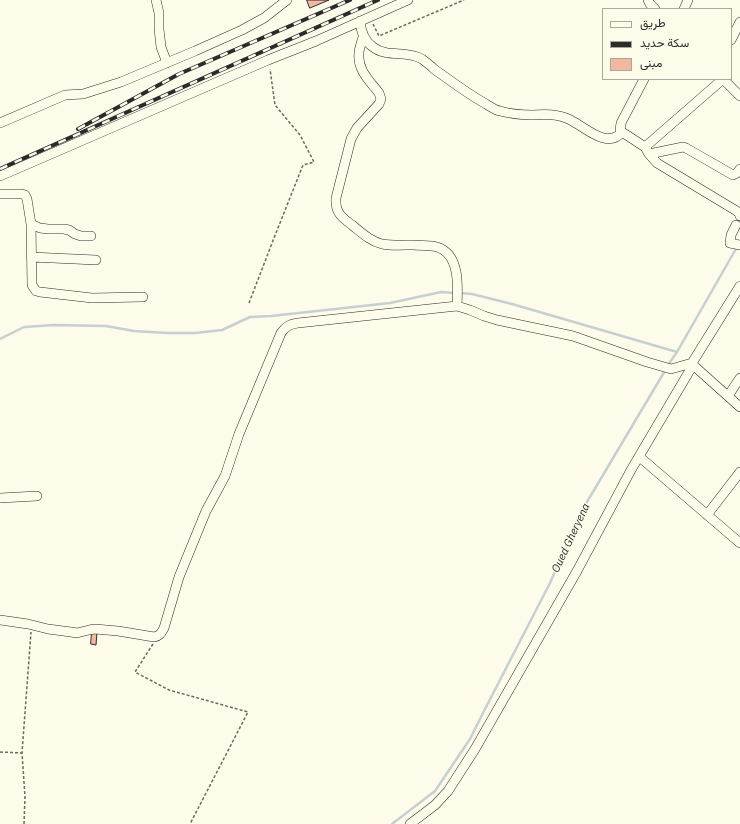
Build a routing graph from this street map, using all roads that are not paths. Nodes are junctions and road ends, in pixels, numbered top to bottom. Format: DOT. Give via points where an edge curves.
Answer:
graph roads {
  1 [pos="156,0"];
  2 [pos="287,0"];
  3 [pos="408,0"];
  4 [pos="648,0"];
  5 [pos="654,8"];
  6 [pos="360,21"];
  7 [pos="740,22"];
  8 [pos="363,37"];
  9 [pos="732,38"];
  10 [pos="167,63"];
  11 [pos="643,80"];
  12 [pos="722,80"];
  13 [pos="724,80"];
  14 [pos="740,96"];
  15 [pos="0,123"];
  16 [pos="622,132"];
  17 [pos="647,150"];
  18 [pos="740,169"];
  19 [pos="0,176"];
  20 [pos="0,194"];
  21 [pos="739,223"];
  22 [pos="31,224"];
  23 [pos="91,236"];
  24 [pos="740,245"];
  25 [pos="31,257"];
  26 [pos="96,260"];
  27 [pos="740,286"];
  28 [pos="143,296"];
  29 [pos="456,306"];
  30 [pos="693,364"];
  31 [pos="740,378"];
  32 [pos="728,396"];
  33 [pos="740,406"];
  34 [pos="642,459"];
  35 [pos="740,472"];
  36 [pos="37,496"];
  37 [pos="0,498"];
  38 [pos="707,515"];
  39 [pos="740,543"];
  40 [pos="0,620"];
  41 [pos="410,824"];
  1 -- 10 [label="street" via="161,47"];
  2 -- 10 [label="street" via="264,18 242,30"];
  3 -- 6 [label="street"];
  4 -- 5 [label="street"];
  6 -- 8 [label="street"];
  6 -- 19 [label="street"];
  7 -- 9 [label="street"];
  8 -- 16 [label="street" via="382,53 408,54 422,59 475,98 498,111 567,118 608,140 614,139"];
  8 -- 29 [label="street" via="359,53 361,67 379,93 380,101 378,107 355,131 351,139 336,198 338,210 342,218 366,237 377,242 390,245 435,246 444,250 454,264"];
  10 -- 15 [label="street" via="122,82 83,94 65,95"];
  11 -- 16 [label="street" via="621,123"];
  12 -- 17 [label="street"];
  13 -- 14 [label="street"];
  16 -- 17 [label="street"];
  17 -- 18 [label="street" via="682,147 733,176"];
  17 -- 21 [label="street" via="657,163 739,213"];
  20 -- 22 [label="street" via="25,196"];
  21 -- 24 [label="street" via="731,235 730,242"];
  22 -- 23 [label="street" via="40,228 64,229 81,236"];
  22 -- 25 [label="street"];
  25 -- 26 [label="street"];
  25 -- 28 [label="street" via="32,285 36,291 92,298"];
  27 -- 30 [label="street"];
  29 -- 30 [label="street" via="497,320 573,336 671,369"];
  29 -- 40 [label="street" via="290,324 285,328 238,434 225,476 206,511 179,577 164,628 158,636 95,629 77,633"];
  30 -- 32 [label="street"];
  30 -- 41 [label="street" via="471,755 448,791 435,805"];
  31 -- 32 [label="street"];
  32 -- 33 [label="street"];
  34 -- 38 [label="street"];
  35 -- 38 [label="street"];
  36 -- 37 [label="street"];
  38 -- 39 [label="street"];
}
